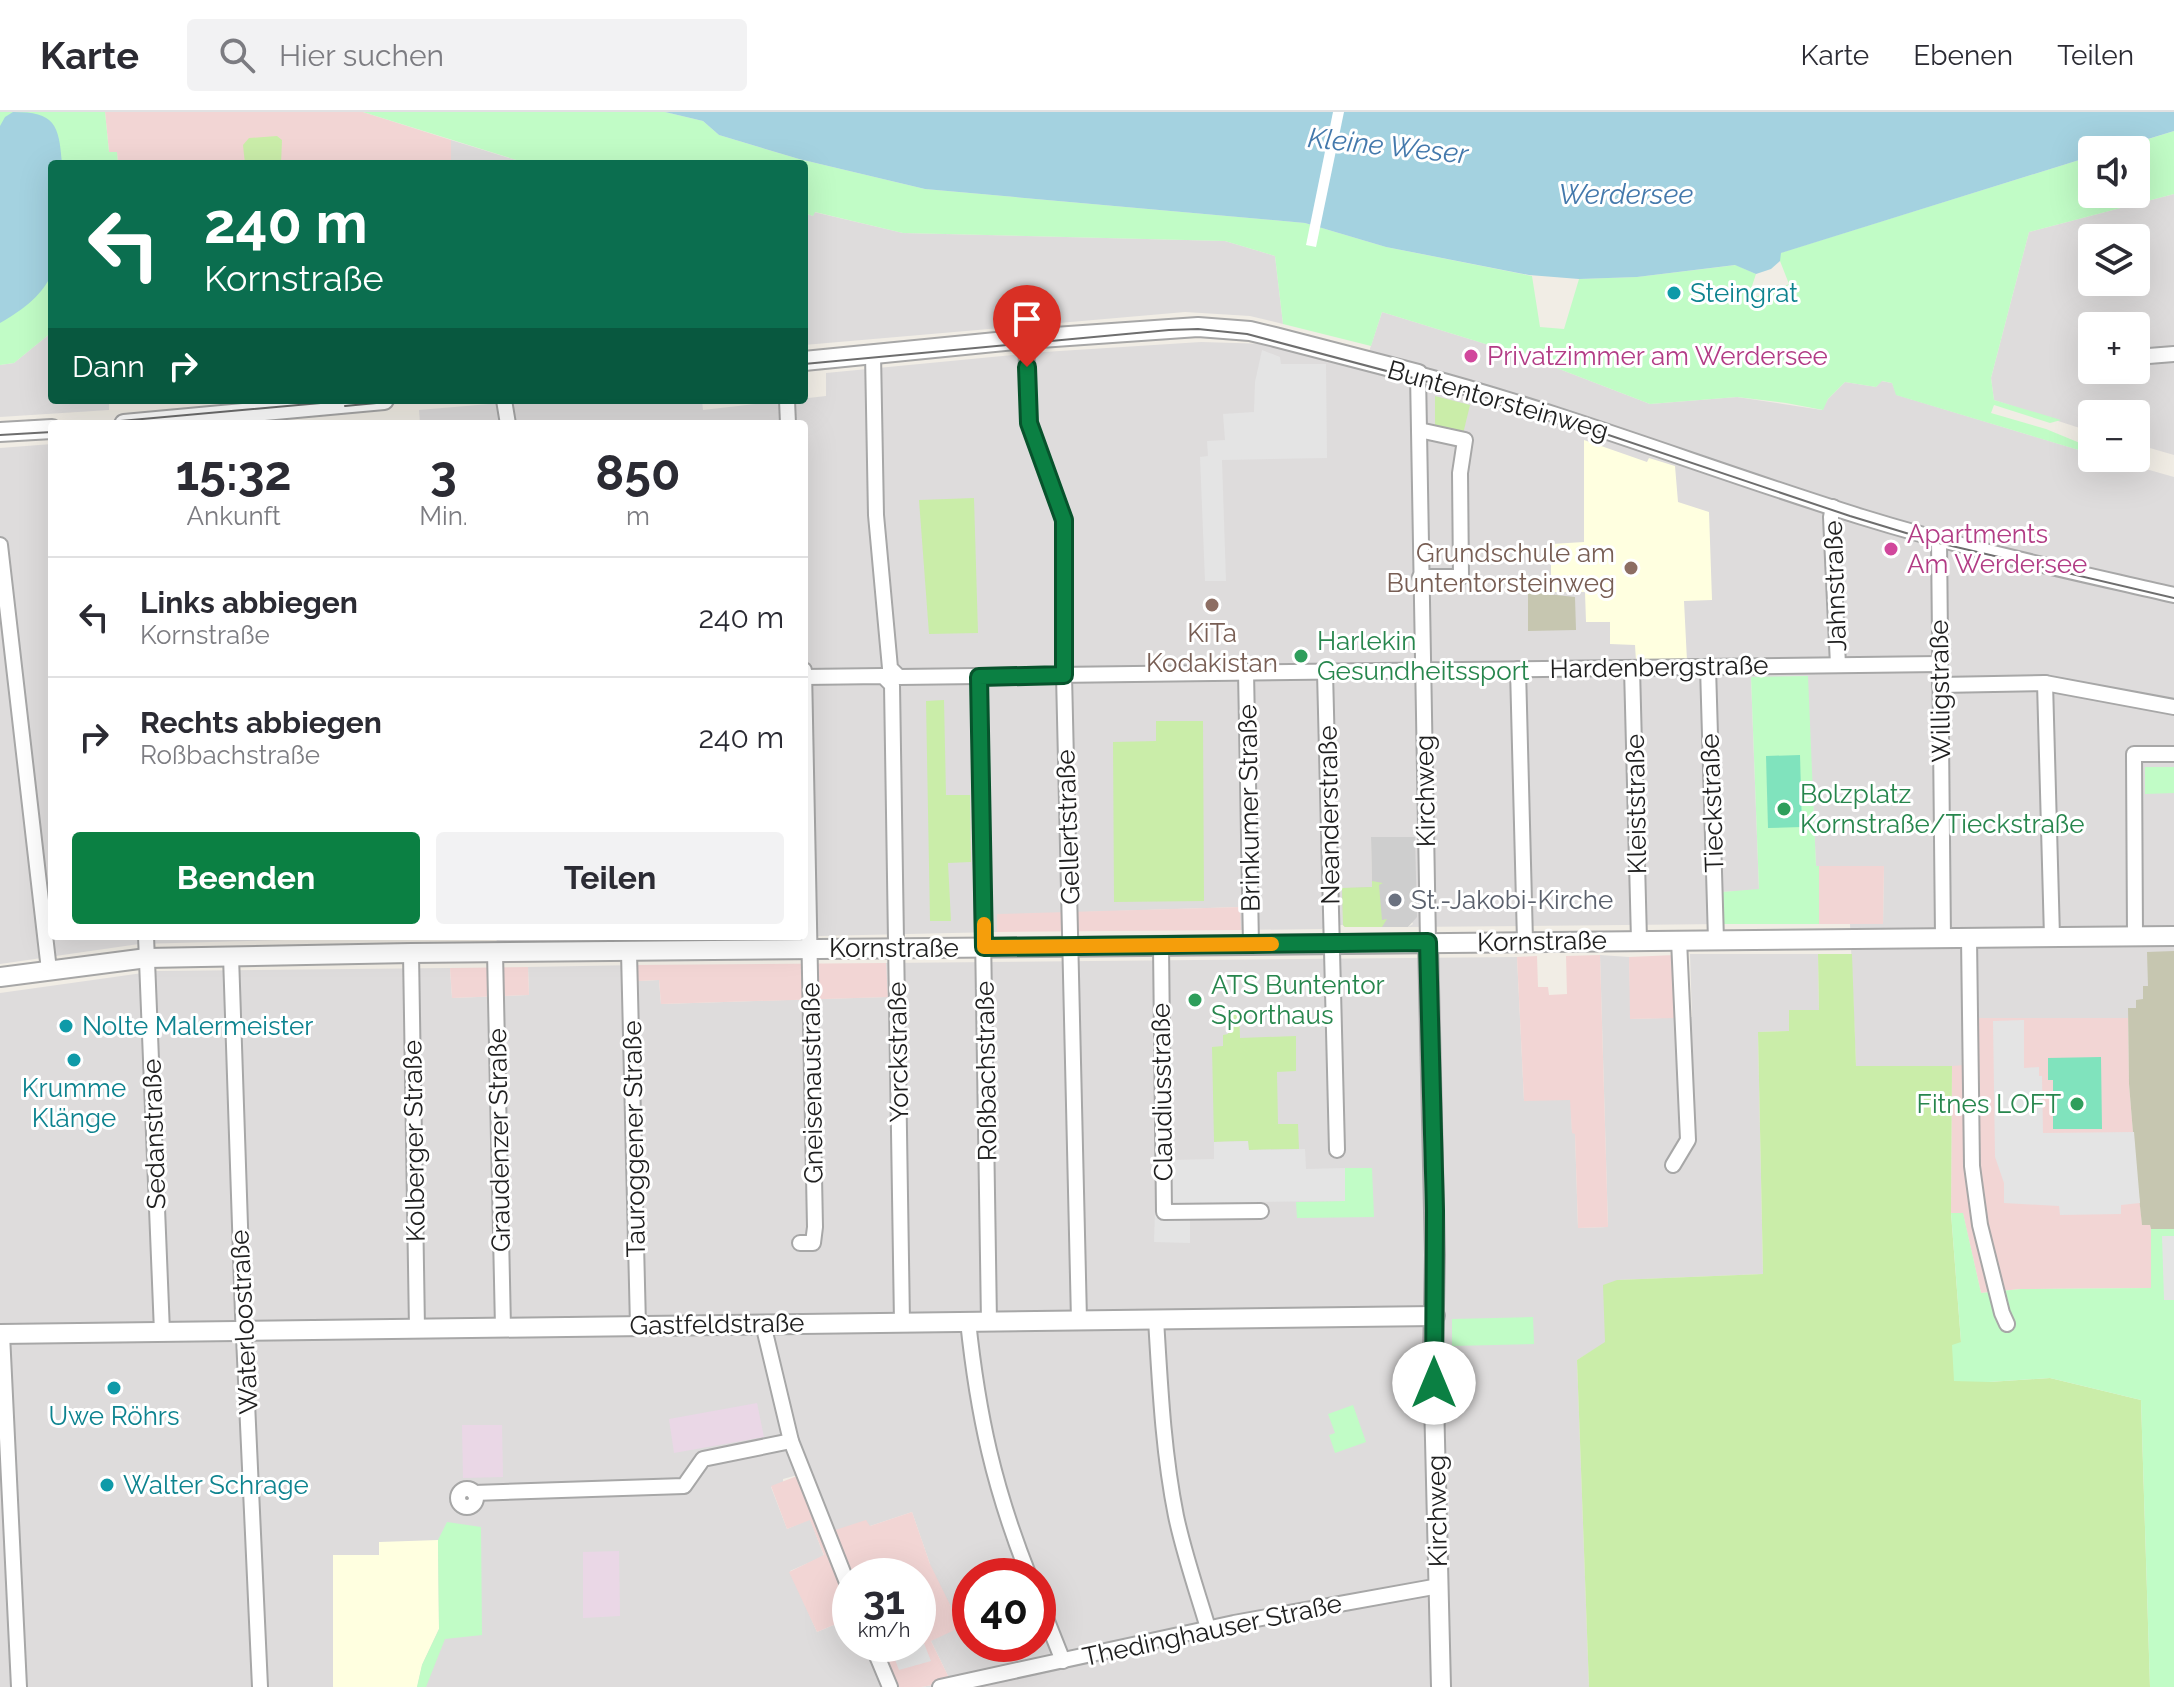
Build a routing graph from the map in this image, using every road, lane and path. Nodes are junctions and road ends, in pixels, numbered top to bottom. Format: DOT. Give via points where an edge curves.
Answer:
graph roads {
  1 [pos="1026,339"];
  2 [pos="873,354"];
  3 [pos="2174,354"];
  4 [pos="2150,356"];
  5 [pos="808,361"];
  6 [pos="1418,374"];
  7 [pos="303,404"];
  8 [pos="242,407"];
  9 [pos="152,420"];
  10 [pos="48,429"];
  11 [pos="1419,430"];
  12 [pos="0,432"];
  13 [pos="1833,507"];
  14 [pos="1939,539"];
  15 [pos="0,545"];
  16 [pos="1420,577"];
  17 [pos="2174,595"];
  18 [pos="1940,664"];
  19 [pos="1838,665"];
  20 [pos="1708,667"];
  21 [pos="1632,668"];
  22 [pos="1518,669"];
  23 [pos="1424,670"];
  24 [pos="1246,671"];
  25 [pos="1325,672"];
  26 [pos="1064,675"];
  27 [pos="808,677"];
  28 [pos="979,677"];
  29 [pos="895,681"];
  30 [pos="2045,683"];
  31 [pos="1940,685"];
  32 [pos="2174,707"];
  33 [pos="2174,754"];
  34 [pos="808,858"];
  35 [pos="2135,936"];
  36 [pos="2174,936"];
  37 [pos="2052,937"];
  38 [pos="1943,938"];
  39 [pos="1969,938"];
  40 [pos="146,940"];
  41 [pos="1639,940"];
  42 [pos="1679,940"];
  43 [pos="1716,940"];
  44 [pos="1525,941"];
  45 [pos="1428,942"];
  46 [pos="725,943"];
  47 [pos="1332,943"];
  48 [pos="543,944"];
  49 [pos="1251,945"];
  50 [pos="1072,946"];
  51 [pos="1161,946"];
  52 [pos="984,947"];
  53 [pos="810,948"];
  54 [pos="896,949"];
  55 [pos="495,952"];
  56 [pos="629,952"];
  57 [pos="411,953"];
  58 [pos="231,956"];
  59 [pos="147,958"];
  60 [pos="49,970"];
  61 [pos="0,977"];
  62 [pos="1337,1150"];
  63 [pos="1673,1165"];
  64 [pos="1261,1211"];
  65 [pos="800,1243"];
  66 [pos="1435,1316"];
  67 [pos="1156,1319"];
  68 [pos="1079,1320"];
  69 [pos="968,1321"];
  70 [pos="989,1322"];
  71 [pos="902,1323"];
  72 [pos="763,1324"];
  73 [pos="2007,1324"];
  74 [pos="638,1326"];
  75 [pos="503,1328"];
  76 [pos="1,1329"];
  77 [pos="417,1329"];
  78 [pos="245,1331"];
  79 [pos="162,1332"];
  80 [pos="791,1441"];
  81 [pos="474,1493"];
  82 [pos="837,1558"];
  83 [pos="1022,1558"];
  84 [pos="1439,1586"];
  85 [pos="1208,1628"];
  86 [pos="1056,1643"];
  87 [pos="1063,1661"];
  88 [pos="880,1662"];
  89 [pos="19,1687"];
  90 [pos="260,1687"];
  91 [pos="890,1687"];
  92 [pos="940,1687"];
  93 [pos="1441,1687"];
  1 -- 2 [label="street, Buntentorsteinweg"];
  1 -- 6 [label="street, Buntentorsteinweg" via="1219,328"];
  1 -- 26 [label="street, Gellertstraße" via="1029,423 1064,520"];
  2 -- 5 [label="street, Buntentorsteinweg"];
  2 -- 29 [label="street, Yorckstraße" via="876,515"];
  3 -- 4 [label="street"];
  6 -- 11 [label="street, Kirchweg"];
  6 -- 13 [label="street, Buntentorsteinweg"];
  7 -- 8 [label="street"];
  8 -- 9 [label="street"];
  10 -- 12 [label="street"];
  11 -- 16 [label="street, Kirchweg"];
  11 -- 16 [label="street" via="1465,440 1460,473 1461,577"];
  13 -- 14 [label="street, Buntentorsteinweg"];
  13 -- 19 [label="street, Jahnstraße"];
  14 -- 17 [label="street, Buntentorsteinweg"];
  14 -- 18 [label="street, Willigstraße"];
  15 -- 60 [label="street"];
  16 -- 23 [label="street, Kirchweg"];
  18 -- 19 [label="street, Hardenbergstraße"];
  18 -- 31 [label="street, Willigstraße"];
  19 -- 20 [label="street, Hardenbergstraße"];
  20 -- 21 [label="street, Hardenbergstraße"];
  20 -- 43 [label="street, Tieckstraße"];
  21 -- 22 [label="street, Hardenbergstraße"];
  21 -- 41 [label="street, Kleiststraße"];
  22 -- 23 [label="street, Hardenbergstraße"];
  22 -- 44 [label="street"];
  23 -- 25 [label="street, Hardenbergstraße"];
  23 -- 45 [label="street, Kirchweg"];
  24 -- 25 [label="street, Hardenbergstraße"];
  24 -- 26 [label="street, Hardenbergstraße"];
  24 -- 49 [label="street, Brinkumer Straße"];
  25 -- 47 [label="street, Neanderstraße"];
  26 -- 28 [label="street, Hardenbergstraße"];
  26 -- 50 [label="street, Gellertstraße"];
  27 -- 29 [label="street, Hardenbergstraße" via="883,676"];
  28 -- 29 [label="street, Hardenbergstraße"];
  28 -- 52 [label="street, Roßbachstraße"];
  29 -- 54 [label="street, Yorckstraße"];
  30 -- 31 [label="street"];
  30 -- 32 [label="street"];
  30 -- 37 [label="street"];
  31 -- 38 [label="street, Willigstraße"];
  33 -- 35 [label="street" via="2134,754"];
  34 -- 53 [label="street, Gneisenaustraße"];
  35 -- 36 [label="street, Kornstraße"];
  35 -- 37 [label="street, Kornstraße"];
  37 -- 39 [label="street, Kornstraße"];
  38 -- 39 [label="street, Kornstraße"];
  38 -- 43 [label="street, Kornstraße"];
  39 -- 73 [label="street" via="1972,1166 1980,1225"];
  40 -- 59 [label="street, Sedanstraße"];
  41 -- 42 [label="street, Kornstraße"];
  41 -- 44 [label="street, Kornstraße"];
  42 -- 43 [label="street, Kornstraße"];
  42 -- 63 [label="street" via="1688,1140"];
  44 -- 45 [label="street, Kornstraße"];
  45 -- 47 [label="street, Kornstraße"];
  45 -- 66 [label="street, Kirchweg"];
  46 -- 53 [label="street, Kornstraße"];
  46 -- 56 [label="street, Kornstraße"];
  47 -- 49 [label="street, Kornstraße"];
  47 -- 62 [label="street, Neanderstraße"];
  48 -- 55 [label="street, Kornstraße"];
  48 -- 56 [label="street, Kornstraße"];
  49 -- 51 [label="street, Kornstraße"];
  50 -- 51 [label="street, Kornstraße"];
  50 -- 52 [label="street, Kornstraße"];
  50 -- 68 [label="street, Gellertstraße"];
  51 -- 64 [label="street, Claudiusstraße" via="1164,1212"];
  52 -- 54 [label="street, Kornstraße"];
  52 -- 70 [label="street, Roßbachstraße"];
  53 -- 54 [label="street, Kornstraße"];
  53 -- 65 [label="street, Gneisenaustraße" via="815,1227 813,1243"];
  54 -- 71 [label="street, Yorckstraße"];
  55 -- 57 [label="street, Kornstraße"];
  55 -- 75 [label="street, Graudenzer Straße"];
  56 -- 74 [label="street, Tauroggener Straße"];
  57 -- 58 [label="street, Kornstraße"];
  57 -- 77 [label="street, Kolberger Straße"];
  58 -- 59 [label="street, Kornstraße"];
  58 -- 78 [label="street, Waterloostraße"];
  59 -- 60 [label="street, Kornstraße"];
  59 -- 79 [label="street, Sedanstraße"];
  60 -- 61 [label="street, Kornstraße"];
  66 -- 67 [label="street, Gastfeldstraße"];
  66 -- 84 [label="street, Kirchweg"];
  67 -- 68 [label="street, Gastfeldstraße"];
  67 -- 85 [label="street" via="1171,1490"];
  68 -- 70 [label="street, Gastfeldstraße"];
  69 -- 70 [label="street, Gastfeldstraße"];
  69 -- 71 [label="street, Gastfeldstraße"];
  69 -- 83 [label="street" via="988,1453"];
  71 -- 72 [label="street, Gastfeldstraße"];
  72 -- 74 [label="street, Gastfeldstraße"];
  72 -- 80 [label="street"];
  74 -- 75 [label="street, Gastfeldstraße"];
  75 -- 77 [label="street, Gastfeldstraße"];
  76 -- 79 [label="street, Gastfeldstraße"];
  76 -- 89 [label="street"];
  77 -- 78 [label="street, Gastfeldstraße"];
  78 -- 79 [label="street, Gastfeldstraße"];
  78 -- 90 [label="street, Waterloostraße"];
  80 -- 81 [label="street" via="703,1459 684,1486"];
  80 -- 82 [label="street"];
  84 -- 85 [label="street, Thedinghauser Straße"];
  84 -- 93 [label="street, Kirchweg"];
  85 -- 87 [label="street, Thedinghauser Straße"];
  86 -- 87 [label="street"];
  87 -- 92 [label="street, Thedinghauser Straße"];
  88 -- 91 [label="street"];
}
